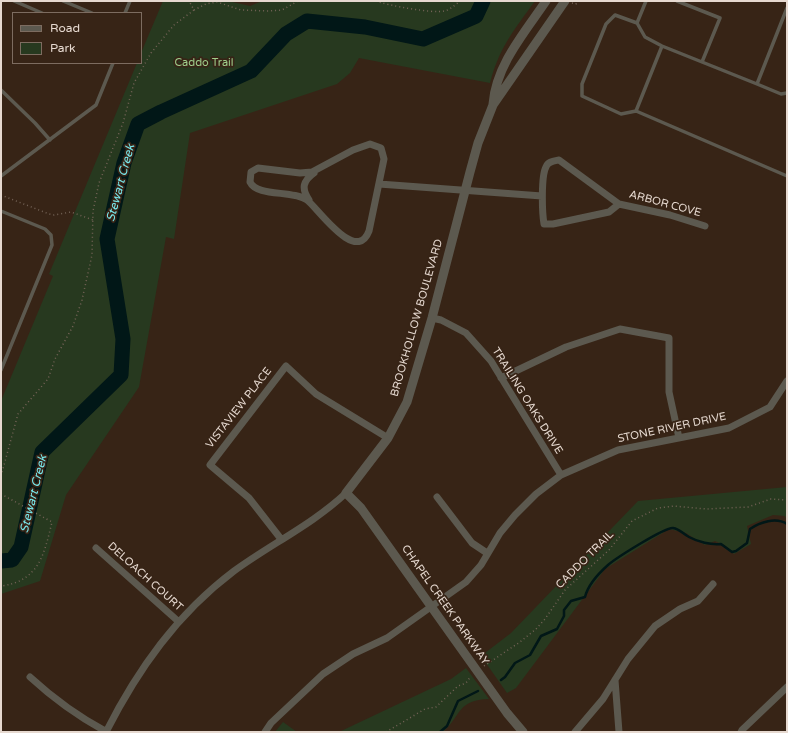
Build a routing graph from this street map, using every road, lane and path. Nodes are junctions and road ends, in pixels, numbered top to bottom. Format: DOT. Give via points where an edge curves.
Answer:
graph roads {
  1 [pos="14,1"];
  2 [pos="63,1"];
  3 [pos="130,1"];
  4 [pos="189,1"];
  5 [pos="298,1"];
  6 [pos="376,1"];
  7 [pos="460,1"];
  8 [pos="546,1"];
  9 [pos="565,1"];
  10 [pos="646,1"];
  11 [pos="678,1"];
  12 [pos="787,8"];
  13 [pos="194,10"];
  14 [pos="40,12"];
  15 [pos="90,12"];
  16 [pos="125,12"];
  17 [pos="637,23"];
  18 [pos="662,46"];
  19 [pos="702,62"];
  20 [pos="113,64"];
  21 [pos="757,84"];
  22 [pos="1,90"];
  23 [pos="787,93"];
  24 [pos="493,105"];
  25 [pos="636,111"];
  26 [pos="50,140"];
  27 [pos="321,168"];
  28 [pos="1,176"];
  29 [pos="787,176"];
  30 [pos="379,184"];
  31 [pos="465,190"];
  32 [pos="1,195"];
  33 [pos="542,196"];
  34 [pos="620,204"];
  35 [pos="314,207"];
  36 [pos="1,211"];
  37 [pos="94,220"];
  38 [pos="705,226"];
  39 [pos="432,318"];
  40 [pos="1,370"];
  41 [pos="501,378"];
  42 [pos="787,381"];
  43 [pos="388,438"];
  44 [pos="679,438"];
  45 [pos="561,475"];
  46 [pos="1,476"];
  47 [pos="346,493"];
  48 [pos="1,494"];
  49 [pos="437,497"];
  50 [pos="787,500"];
  51 [pos="281,539"];
  52 [pos="96,548"];
  53 [pos="487,553"];
  54 [pos="713,584"];
  55 [pos="1,586"];
  56 [pos="432,607"];
  57 [pos="179,622"];
  58 [pos="477,671"];
  59 [pos="30,677"];
  60 [pos="615,680"];
  61 [pos="787,687"];
  62 [pos="742,731"];
  63 [pos="106,732"];
  64 [pos="265,732"];
  65 [pos="386,732"];
  66 [pos="523,732"];
  67 [pos="575,732"];
  68 [pos="620,732"];
  1 -- 14 [label="lane"];
  2 -- 15 [label="lane"];
  3 -- 16 [label="lane"];
  4 -- 13 [label="path"];
  5 -- 13 [label="path" via="282,10 269,12 241,10 217,2"];
  6 -- 7 [label="path" via="443,12"];
  8 -- 24 [label="street, BROOKHOLLOW BOULEVARD" via="513,49 494,93"];
  9 -- 24 [label="street, BROOKHOLLOW BOULEVARD"];
  10 -- 17 [label="lane"];
  11 -- 19 [label="lane" via="720,18"];
  12 -- 21 [label="lane"];
  13 -- 37 [label="path" via="169,30 151,53 134,83 123,123 99,183"];
  17 -- 18 [label="lane" via="645,37"];
  17 -- 25 [label="lane" via="615,15 606,24 582,84 582,96 621,114"];
  18 -- 19 [label="lane"];
  18 -- 25 [label="lane"];
  19 -- 21 [label="lane"];
  20 -- 26 [label="lane" via="96,105"];
  21 -- 23 [label="lane" via="781,94"];
  22 -- 26 [label="lane"];
  24 -- 31 [label="street, BROOKHOLLOW BOULEVARD" via="478,143"];
  25 -- 29 [label="lane"];
  26 -- 28 [label="lane"];
  27 -- 30 [label="street" via="353,150 370,144 381,148 384,159"];
  27 -- 35 [label="street" via="306,179 303,186"];
  27 -- 35 [label="street" via="303,173 260,168 252,171 250,177 251,184 256,189 298,196"];
  30 -- 31 [label="street"];
  30 -- 35 [label="street" via="369,231 359,240 351,240 335,230"];
  31 -- 33 [label="street"];
  31 -- 39 [label="street, BROOKHOLLOW BOULEVARD"];
  32 -- 37 [label="path" via="54,216 70,212"];
  33 -- 34 [label="street, ARBOR COVE" via="544,224 609,212"];
  33 -- 34 [label="street, ARBOR COVE" via="545,167 551,161 559,160"];
  34 -- 38 [label="street, ARBOR COVE"];
  36 -- 40 [label="lane" via="46,229 52,235 52,245"];
  37 -- 46 [label="path" via="92,255 82,300 48,379 18,414"];
  39 -- 41 [label="street, TRAILING OAKS DRIVE" via="466,333 491,361"];
  39 -- 43 [label="street, BROOKHOLLOW BOULEVARD" via="407,402"];
  41 -- 44 [label="street" via="566,347 620,330 669,338 668,392"];
  41 -- 45 [label="street, TRAILING OAKS DRIVE"];
  42 -- 44 [label="street, STONE RIVER DRIVE" via="770,407 763,411 730,428"];
  43 -- 47 [label="street, BROOKHOLLOW BOULEVARD"];
  43 -- 51 [label="street, VISTAVIEW PLACE" via="316,394 286,366 210,464 249,498"];
  44 -- 45 [label="street, STONE RIVER DRIVE" via="618,450"];
  45 -- 53 [label="street, STONE RIVER DRIVE" via="536,494 515,515"];
  47 -- 51 [label="street, BROOKHOLLOW BOULEVARD"];
  47 -- 56 [label="street, CHAPEL CREEK PARKWAY" via="361,508"];
  48 -- 55 [label="path" via="52,522 45,550 33,573 22,582"];
  49 -- 53 [label="street" via="472,543"];
  50 -- 58 [label="path, CADDO TRAIL" via="771,499 748,506 706,509 674,506 658,508 632,521 609,550 565,590 536,629"];
  51 -- 57 [label="street, BROOKHOLLOW BOULEVARD" via="234,572"];
  52 -- 57 [label="street, DELOACH COURT"];
  53 -- 56 [label="street, STONE RIVER DRIVE" via="481,566 466,582"];
  54 -- 60 [label="street" via="698,601 654,626"];
  56 -- 58 [label="street, CHAPEL CREEK PARKWAY"];
  56 -- 64 [label="street, STONE RIVER DRIVE" via="387,638 353,654 323,674 271,723"];
  57 -- 63 [label="street, BROOKHOLLOW BOULEVARD" via="126,693"];
  58 -- 65 [label="path, CADDO TRAIL" via="436,707 425,709"];
  58 -- 66 [label="street, CHAPEL CREEK PARKWAY"];
  59 -- 63 [label="street" via="78,717"];
  60 -- 67 [label="street" via="603,699"];
  60 -- 68 [label="street"];
  61 -- 62 [label="street"];
}
